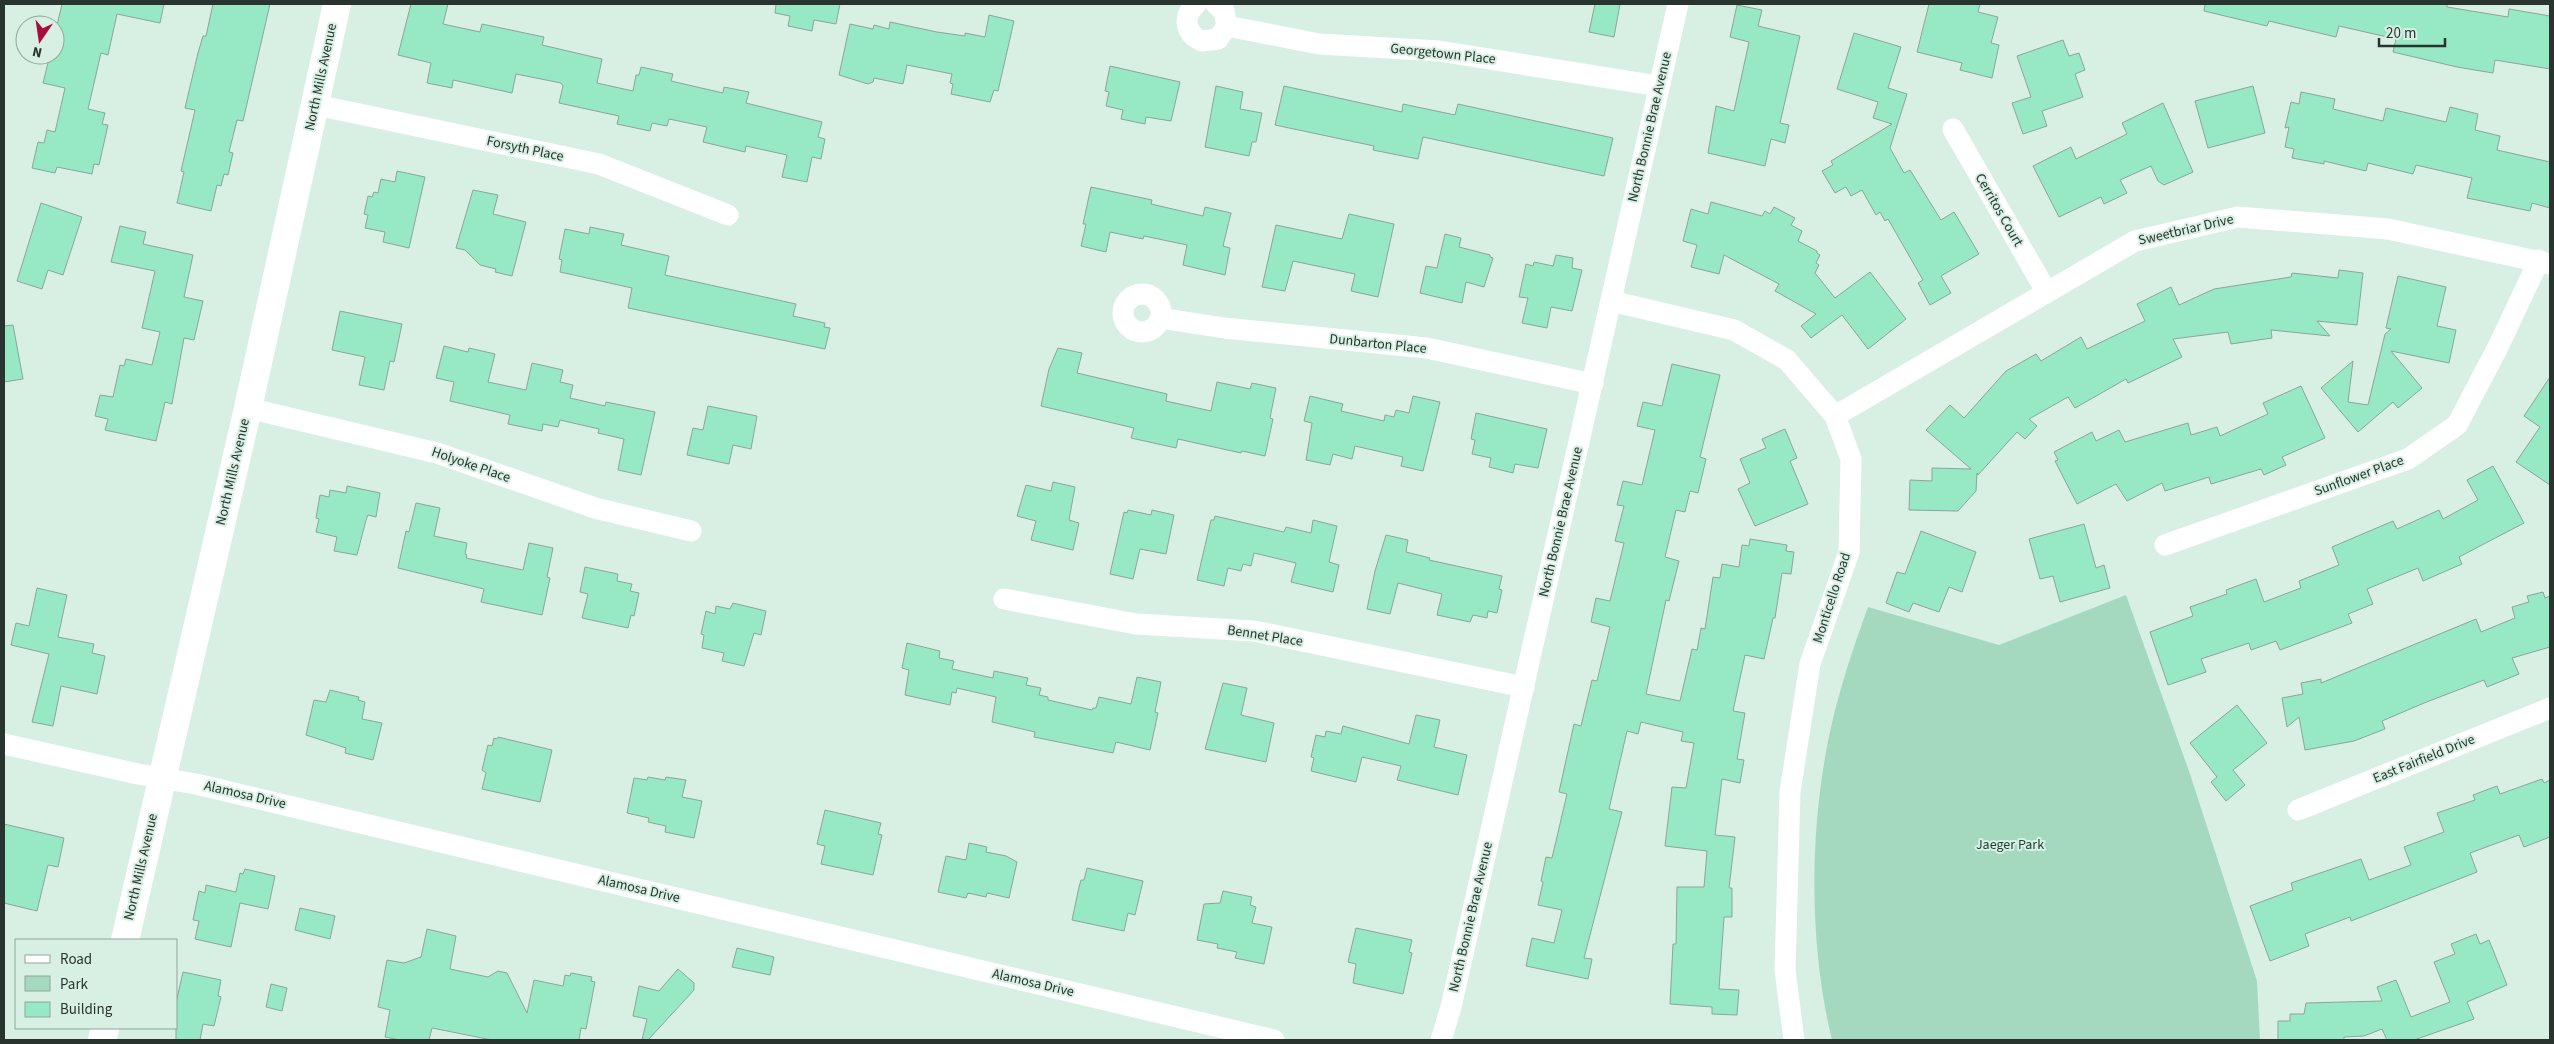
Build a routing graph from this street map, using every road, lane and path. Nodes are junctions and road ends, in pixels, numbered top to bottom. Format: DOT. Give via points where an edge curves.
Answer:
graph roads {
  1 [pos="337,4"];
  2 [pos="1196,4"];
  3 [pos="1216,4"];
  4 [pos="1678,4"];
  5 [pos="1227,26"];
  6 [pos="1658,86"];
  7 [pos="316,105"];
  8 [pos="1953,129"];
  9 [pos="728,215"];
  10 [pos="2544,262"];
  11 [pos="2046,291"];
  12 [pos="1611,301"];
  13 [pos="1160,318"];
  14 [pos="1593,384"];
  15 [pos="248,408"];
  16 [pos="1835,416"];
  17 [pos="690,531"];
  18 [pos="2164,545"];
  19 [pos="1004,599"];
  20 [pos="1524,687"];
  21 [pos="2550,708"];
  22 [pos="4,744"];
  23 [pos="160,778"];
  24 [pos="2298,810"];
  25 [pos="124,939"];
  26 [pos="1274,1040"];
  27 [pos="1441,1040"];
  28 [pos="1794,1040"];
  1 -- 7 [label="main road, North Mills Avenue"];
  2 -- 5 [label="street" via="1187,17 1189,32 1195,38 1202,42 1218,39"];
  3 -- 5 [label="street" via="1224,11"];
  4 -- 6 [label="street, North Bonnie Brae Avenue"];
  5 -- 6 [label="street, Georgetown Place" via="1319,44 1439,51"];
  6 -- 12 [label="street, North Bonnie Brae Avenue"];
  7 -- 9 [label="street, Forsyth Place" via="599,164"];
  7 -- 15 [label="main road, North Mills Avenue"];
  8 -- 11 [label="street, Cerritos Court"];
  10 -- 11 [label="street, Sweetbriar Drive" via="2388,229 2238,217 2135,240"];
  10 -- 18 [label="street, Sunflower Place" via="2456,425 2408,459"];
  11 -- 16 [label="street, Sweetbriar Drive"];
  12 -- 14 [label="street, North Bonnie Brae Avenue"];
  12 -- 16 [label="street, Monticello Road" via="1734,330 1787,360"];
  13 -- 14 [label="street, Dunbarton Place" via="1224,328 1426,348"];
  14 -- 20 [label="street, North Bonnie Brae Avenue"];
  15 -- 17 [label="street, Holyoke Place" via="437,453 595,508"];
  15 -- 23 [label="main road, North Mills Avenue"];
  16 -- 28 [label="street, Monticello Road" via="1851,459 1849,552 1810,664 1790,792 1785,970"];
  19 -- 20 [label="street, Bennet Place" via="1136,624 1254,631"];
  20 -- 27 [label="street, North Bonnie Brae Avenue"];
  21 -- 24 [label="street, East Fairfield Drive"];
  22 -- 23 [label="street, Alamosa Drive"];
  23 -- 25 [label="main road, North Mills Avenue"];
  23 -- 26 [label="street, Alamosa Drive" via="216,788"];
}
